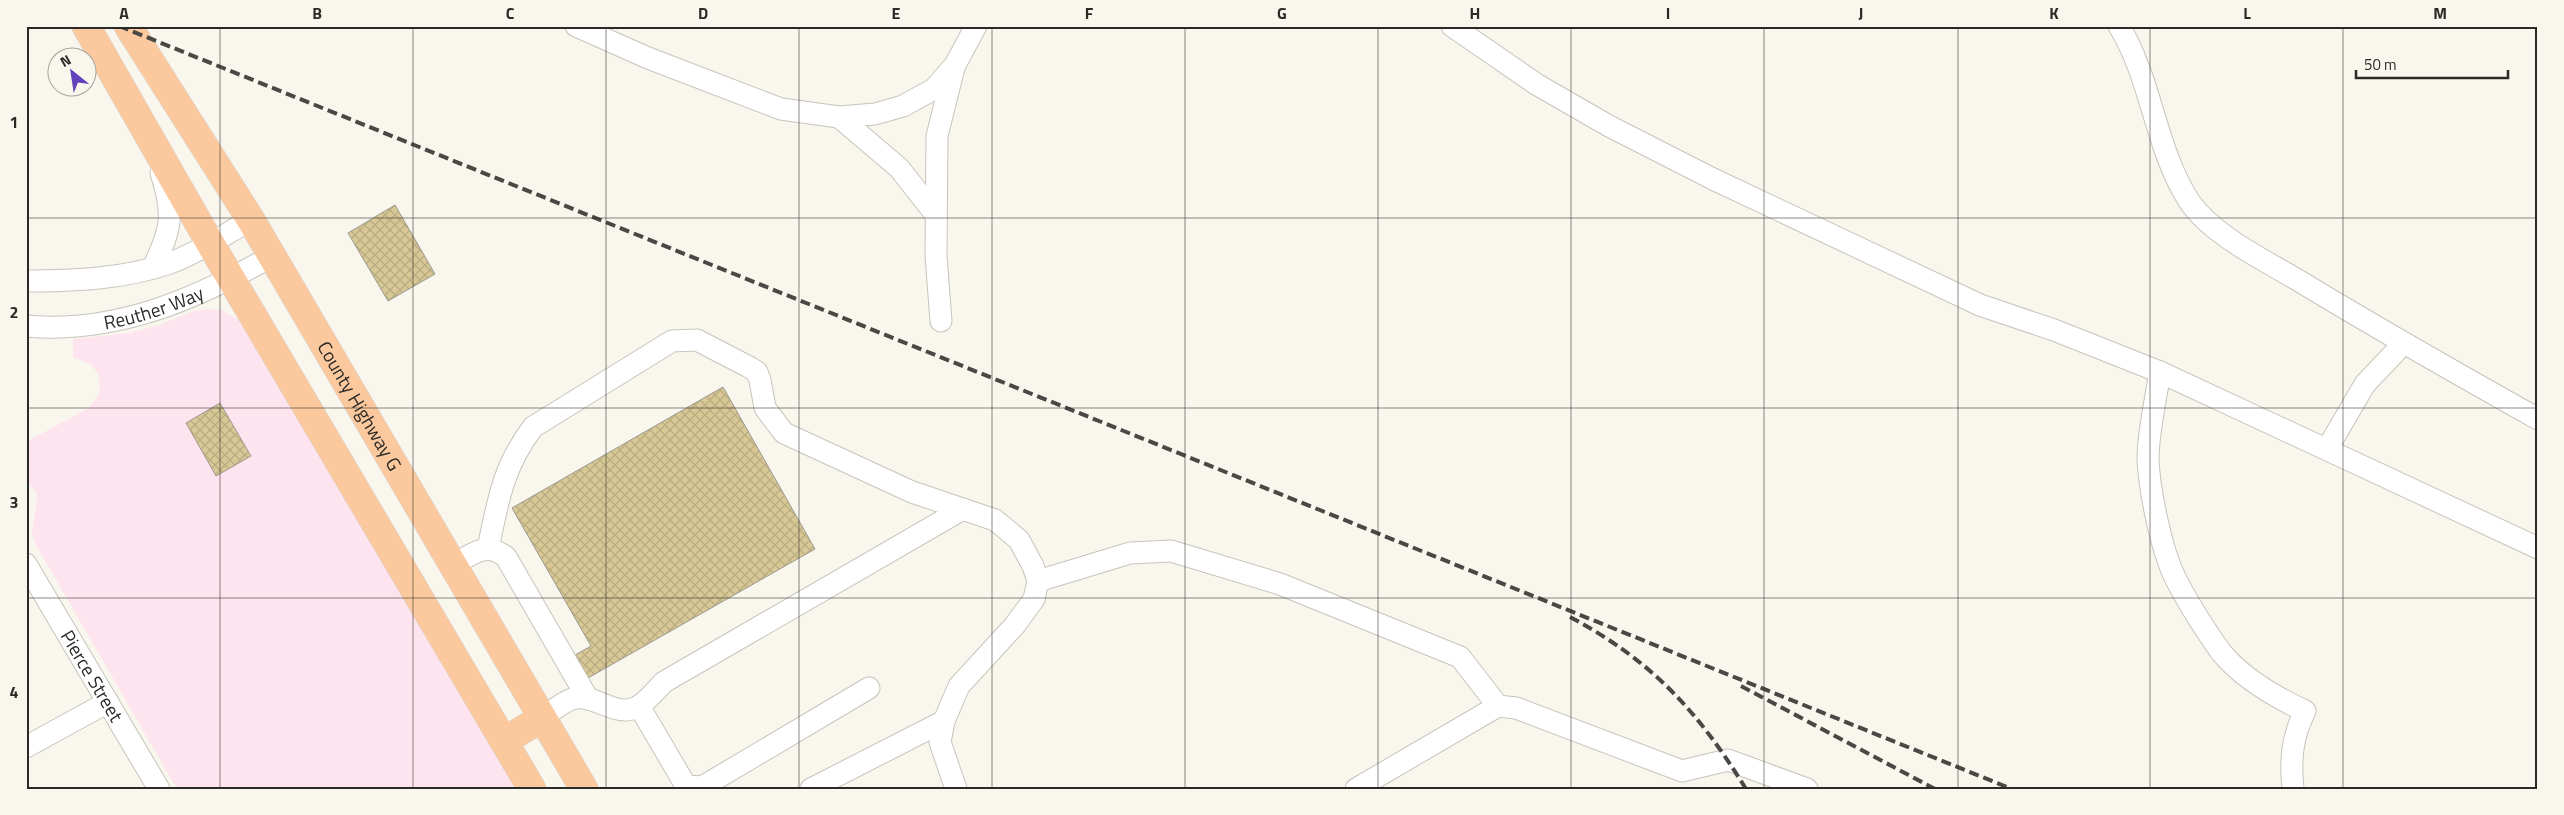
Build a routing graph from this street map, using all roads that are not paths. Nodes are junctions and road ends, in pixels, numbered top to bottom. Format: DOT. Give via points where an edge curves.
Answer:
graph roads {
  1 [pos="86,26"];
  2 [pos="128,26"];
  3 [pos="576,26"];
  4 [pos="976,26"];
  5 [pos="1452,26"];
  6 [pos="2119,26"];
  7 [pos="955,65"];
  8 [pos="839,117"];
  9 [pos="147,133"];
  10 [pos="936,214"];
  11 [pos="250,220"];
  12 [pos="210,243"];
  13 [pos="272,256"];
  14 [pos="153,268"];
  15 [pos="232,278"];
  16 [pos="26,281"];
  17 [pos="941,321"];
  18 [pos="27,327"];
  19 [pos="2403,344"];
  20 [pos="2160,372"];
  21 [pos="2538,419"];
  22 [pos="2327,449"];
  23 [pos="963,509"];
  24 [pos="2538,548"];
  25 [pos="488,549"];
  26 [pos="26,564"];
  27 [pos="453,565"];
  28 [pos="1038,581"];
  29 [pos="869,688"];
  30 [pos="588,699"];
  31 [pos="108,702"];
  32 [pos="639,706"];
  33 [pos="1498,706"];
  34 [pos="542,718"];
  35 [pos="944,720"];
  36 [pos="504,741"];
  37 [pos="26,747"];
  38 [pos="159,789"];
  39 [pos="532,789"];
  40 [pos="584,789"];
  41 [pos="811,789"];
  42 [pos="956,789"];
  43 [pos="1356,789"];
  44 [pos="1807,789"];
  45 [pos="2293,789"];
  1 -- 9 [label="main road"];
  2 -- 11 [label="main road, County Highway G"];
  3 -- 8 [label="street" via="648,58 781,109"];
  4 -- 7 [label="street"];
  5 -- 20 [label="street" via="1536,84 1713,179 1980,305"];
  6 -- 19 [label="street" via="2148,94 2172,169 2190,202 2242,246"];
  7 -- 8 [label="street" via="934,88 903,106 875,114"];
  7 -- 10 [label="street" via="937,136"];
  8 -- 10 [label="street" via="899,168"];
  9 -- 12 [label="main road"];
  9 -- 14 [label="street" via="170,202 166,237"];
  10 -- 17 [label="street"];
  11 -- 12 [label="street, Reuther Way"];
  11 -- 13 [label="main road, County Highway G"];
  12 -- 14 [label="street, Reuther Way"];
  12 -- 15 [label="main road"];
  13 -- 15 [label="street, Reuther Way"];
  13 -- 27 [label="main road, County Highway G"];
  14 -- 16 [label="street, Reuther Way" via="70,281"];
  15 -- 18 [label="street, Reuther Way" via="175,304 128,319 79,327"];
  15 -- 36 [label="main road"];
  19 -- 21 [label="street"];
  19 -- 22 [label="street" via="2366,384"];
  20 -- 22 [label="street"];
  20 -- 45 [label="street" via="2148,458 2169,565 2222,652 2278,698 2304,711 2292,746"];
  22 -- 24 [label="street"];
  23 -- 25 [label="street" via="912,492 784,432 765,408 757,372 697,340 680,339 533,427 507,468"];
  23 -- 28 [label="street" via="995,520 1019,540"];
  23 -- 32 [label="street" via="664,682"];
  25 -- 27 [label="street" via="479,550"];
  25 -- 30 [label="street" via="506,557"];
  26 -- 31 [label="street, Pierce Street"];
  27 -- 34 [label="main road, County Highway G"];
  28 -- 33 [label="street" via="1130,554 1171,551 1280,584 1460,656"];
  28 -- 35 [label="street" via="1034,599 959,686"];
  29 -- 32 [label="street" via="702,787 686,786"];
  30 -- 32 [label="street" via="614,709 631,710"];
  30 -- 34 [label="street" via="572,699"];
  31 -- 37 [label="street"];
  31 -- 38 [label="street, Pierce Street"];
  33 -- 43 [label="street"];
  33 -- 44 [label="street" via="1516,708 1682,771 1728,760"];
  34 -- 36 [label="main road"];
  34 -- 40 [label="main road, County Highway G"];
  35 -- 41 [label="street"];
  35 -- 42 [label="street" via="940,742"];
  36 -- 39 [label="main road"];
}
